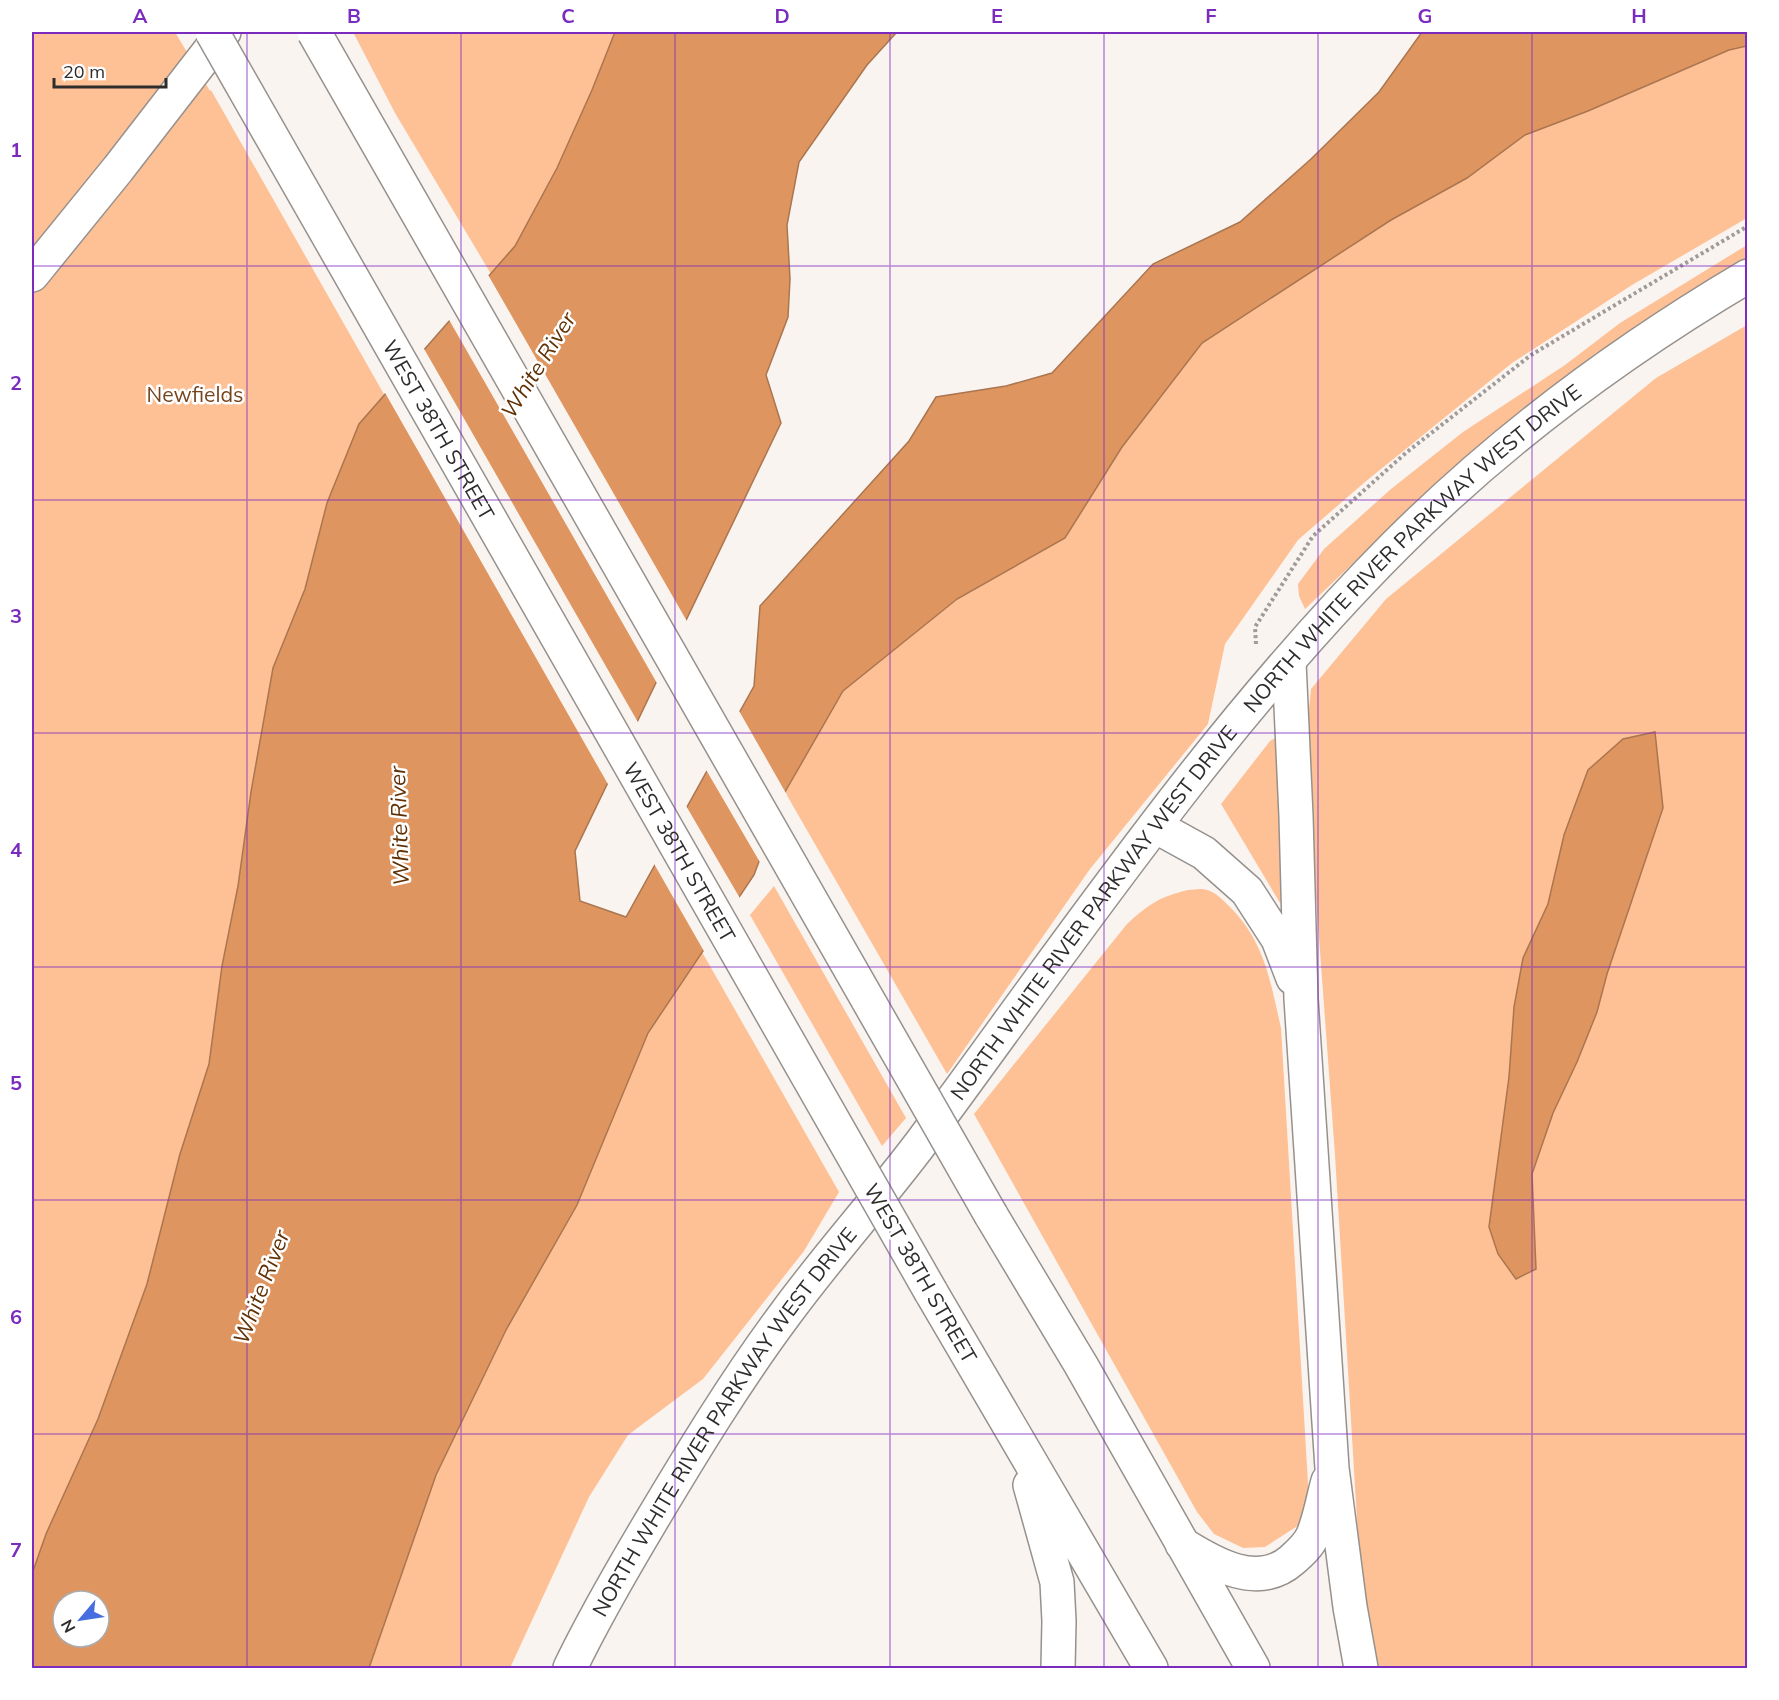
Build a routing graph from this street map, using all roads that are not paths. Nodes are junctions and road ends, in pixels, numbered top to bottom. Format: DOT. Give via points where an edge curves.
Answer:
graph roads {
  1 [pos="212,32"];
  2 [pos="224,32"];
  3 [pos="314,32"];
  4 [pos="32,275"];
  5 [pos="1748,276"];
  6 [pos="1289,662"];
  7 [pos="1155,826"];
  8 [pos="1301,999"];
  9 [pos="1016,1437"];
  10 [pos="1332,1468"];
  11 [pos="1182,1544"];
  12 [pos="570,1668"];
  13 [pos="1058,1668"];
  14 [pos="1151,1668"];
  15 [pos="1253,1668"];
  16 [pos="1361,1668"];
  1 -- 9 [label="main road, WEST 38TH STREET, bridge"];
  2 -- 4 [label="main road"];
  3 -- 11 [label="main road, bridge"];
  5 -- 6 [label="main road, NORTH WHITE RIVER PARKWAY WEST DRIVE" via="1653,334 1488,461 1399,543"];
  6 -- 7 [label="main road, NORTH WHITE RIVER PARKWAY WEST DRIVE"];
  6 -- 8 [label="main road"];
  7 -- 8 [label="main road" via="1204,854 1247,891 1278,939"];
  7 -- 12 [label="main road, NORTH WHITE RIVER PARKWAY WEST DRIVE" via="896,1175 757,1352 631,1553"];
  8 -- 10 [label="main road"];
  9 -- 13 [label="main road" via="1057,1582"];
  9 -- 14 [label="main road, WEST 38TH STREET"];
  10 -- 11 [label="main road" via="1313,1536 1287,1564 1264,1574 1241,1572 1216,1565"];
  10 -- 16 [label="main road"];
  11 -- 15 [label="main road"];
}
